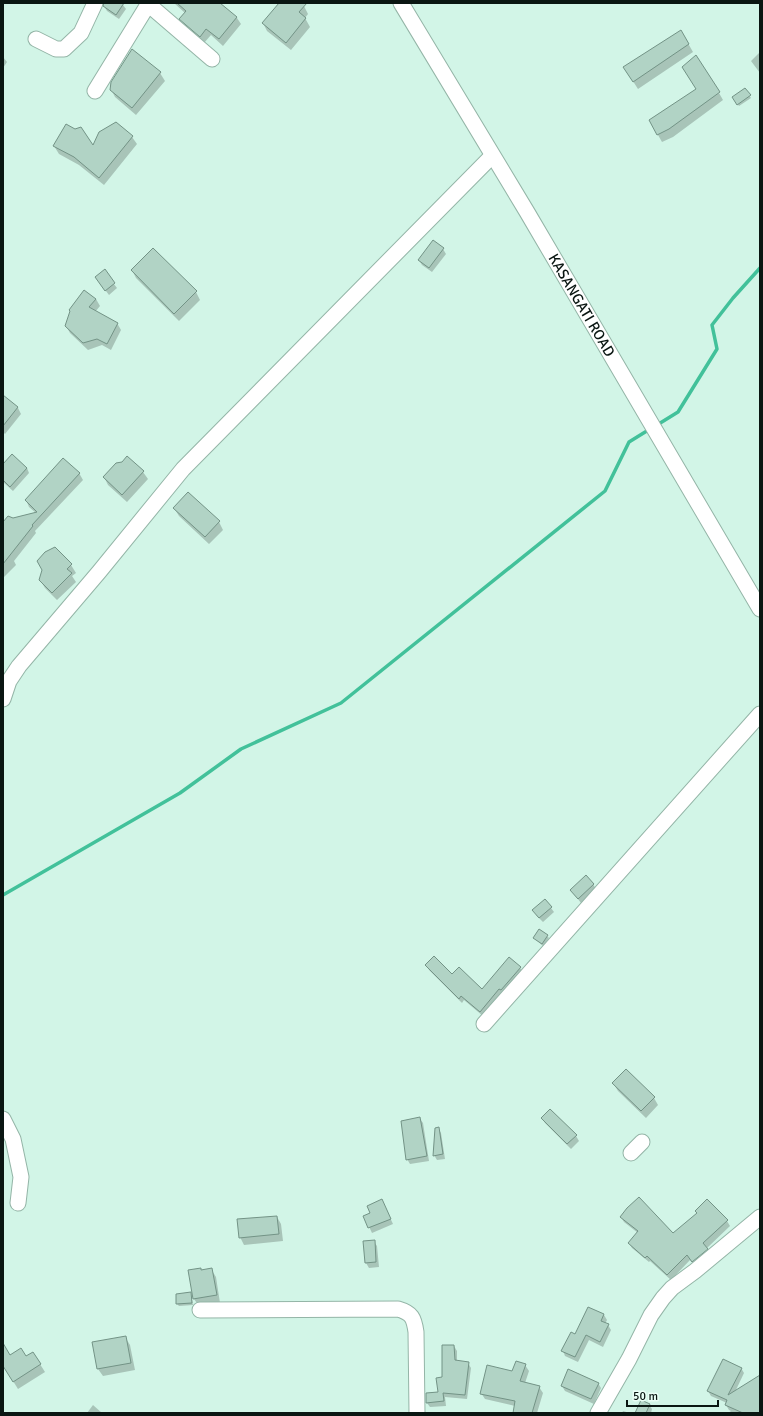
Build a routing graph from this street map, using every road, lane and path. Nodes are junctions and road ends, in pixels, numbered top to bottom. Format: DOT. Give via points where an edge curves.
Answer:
graph roads {
  1 [pos="95,3"];
  2 [pos="401,3"];
  3 [pos="148,4"];
  4 [pos="36,40"];
  5 [pos="212,59"];
  6 [pos="95,91"];
  7 [pos="492,156"];
  8 [pos="760,610"];
  9 [pos="3,699"];
  10 [pos="760,714"];
  11 [pos="484,1024"];
  12 [pos="3,1119"];
  13 [pos="642,1142"];
  14 [pos="632,1153"];
  15 [pos="18,1203"];
  16 [pos="760,1217"];
  17 [pos="200,1310"];
  18 [pos="417,1413"];
  19 [pos="598,1413"];
  1 -- 4 [label="street" via="81,33 64,49 56,49"];
  2 -- 7 [label="street, KASANGATI ROAD"];
  3 -- 5 [label="street"];
  3 -- 6 [label="street"];
  7 -- 8 [label="street, KASANGATI ROAD"];
  7 -- 9 [label="street" via="183,469 18,666"];
  10 -- 11 [label="street"];
  12 -- 15 [label="street" via="13,1139 21,1177"];
  13 -- 14 [label="street"];
  16 -- 19 [label="street" via="663,1298 651,1315"];
  17 -- 18 [label="street" via="405,1311 412,1317 416,1332"];
}
